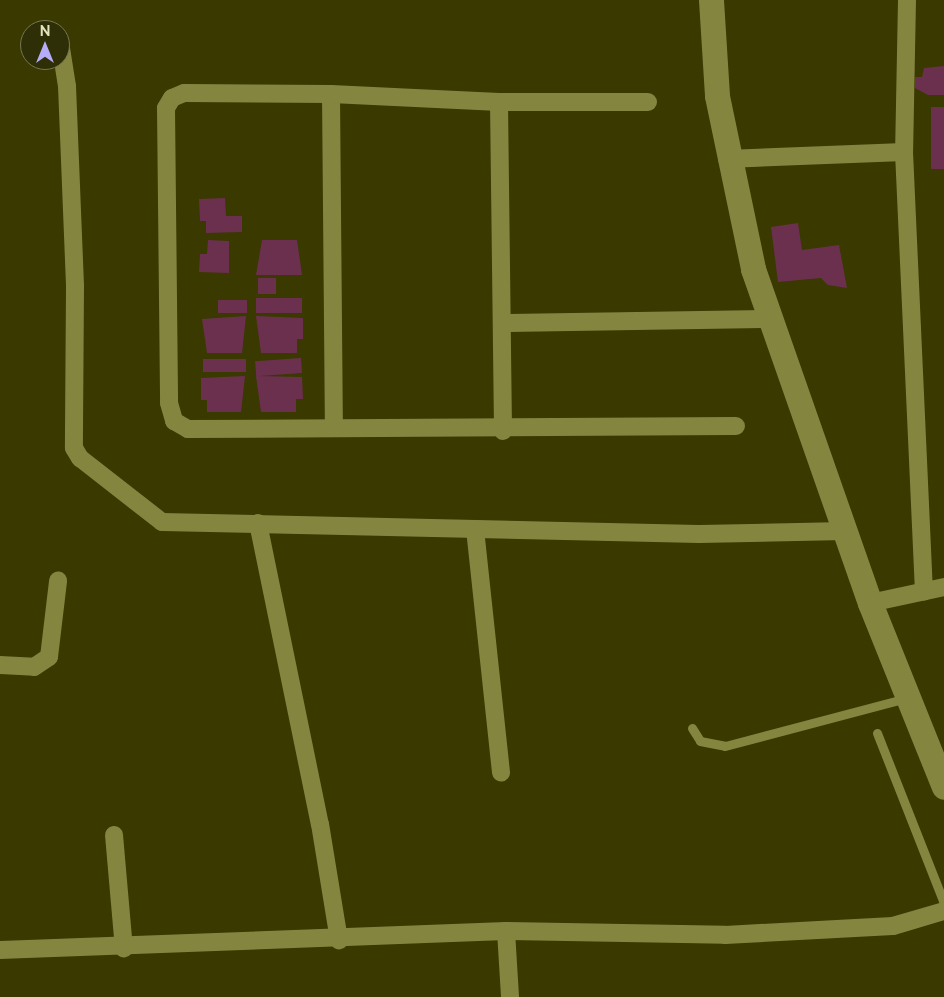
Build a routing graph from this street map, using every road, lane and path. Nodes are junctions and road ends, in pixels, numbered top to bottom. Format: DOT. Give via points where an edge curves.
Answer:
graph roads {
  1 [pos="711,0"];
  2 [pos="907,0"];
  3 [pos="64,70"];
  4 [pos="331,94"];
  5 [pos="499,102"];
  6 [pos="648,102"];
  7 [pos="904,152"];
  8 [pos="727,159"];
  9 [pos="769,320"];
  10 [pos="503,323"];
  11 [pos="736,426"];
  12 [pos="334,427"];
  13 [pos="503,431"];
  14 [pos="258,523"];
  15 [pos="475,529"];
  16 [pos="845,531"];
  17 [pos="58,581"];
  18 [pos="944,587"];
  19 [pos="924,592"];
  20 [pos="870,603"];
  21 [pos="0,665"];
  22 [pos="907,698"];
  23 [pos="692,728"];
  24 [pos="877,733"];
  25 [pos="501,774"];
  26 [pos="944,787"];
  27 [pos="114,835"];
  28 [pos="944,903"];
  29 [pos="944,911"];
  30 [pos="506,932"];
  31 [pos="339,940"];
  32 [pos="124,949"];
  33 [pos="0,950"];
  34 [pos="510,997"];
  1 -- 8 [label="main road" via="711,40"];
  2 -- 7 [label="street"];
  3 -- 14 [label="street" via="75,287 74,448 80,458 162,522"];
  4 -- 5 [label="street"];
  4 -- 12 [label="street"];
  4 -- 12 [label="street" via="184,93 166,108 169,402 174,421 188,429"];
  5 -- 6 [label="street"];
  5 -- 10 [label="street"];
  7 -- 8 [label="street"];
  7 -- 19 [label="street"];
  8 -- 9 [label="main road"];
  9 -- 10 [label="street"];
  9 -- 16 [label="main road"];
  10 -- 13 [label="street"];
  11 -- 13 [label="street"];
  12 -- 13 [label="street"];
  14 -- 15 [label="street"];
  14 -- 31 [label="street" via="320,824"];
  15 -- 16 [label="street"];
  15 -- 25 [label="street"];
  16 -- 20 [label="main road"];
  17 -- 21 [label="street" via="48,657 34,668"];
  18 -- 19 [label="street"];
  19 -- 20 [label="street"];
  20 -- 22 [label="main road"];
  22 -- 23 [label="lane" via="725,746 700,741"];
  22 -- 26 [label="main road"];
  24 -- 28 [label="lane"];
  27 -- 32 [label="street"];
  29 -- 30 [label="street" via="893,926 725,935"];
  30 -- 31 [label="street"];
  30 -- 34 [label="street"];
  31 -- 32 [label="street"];
  32 -- 33 [label="street"];
}
